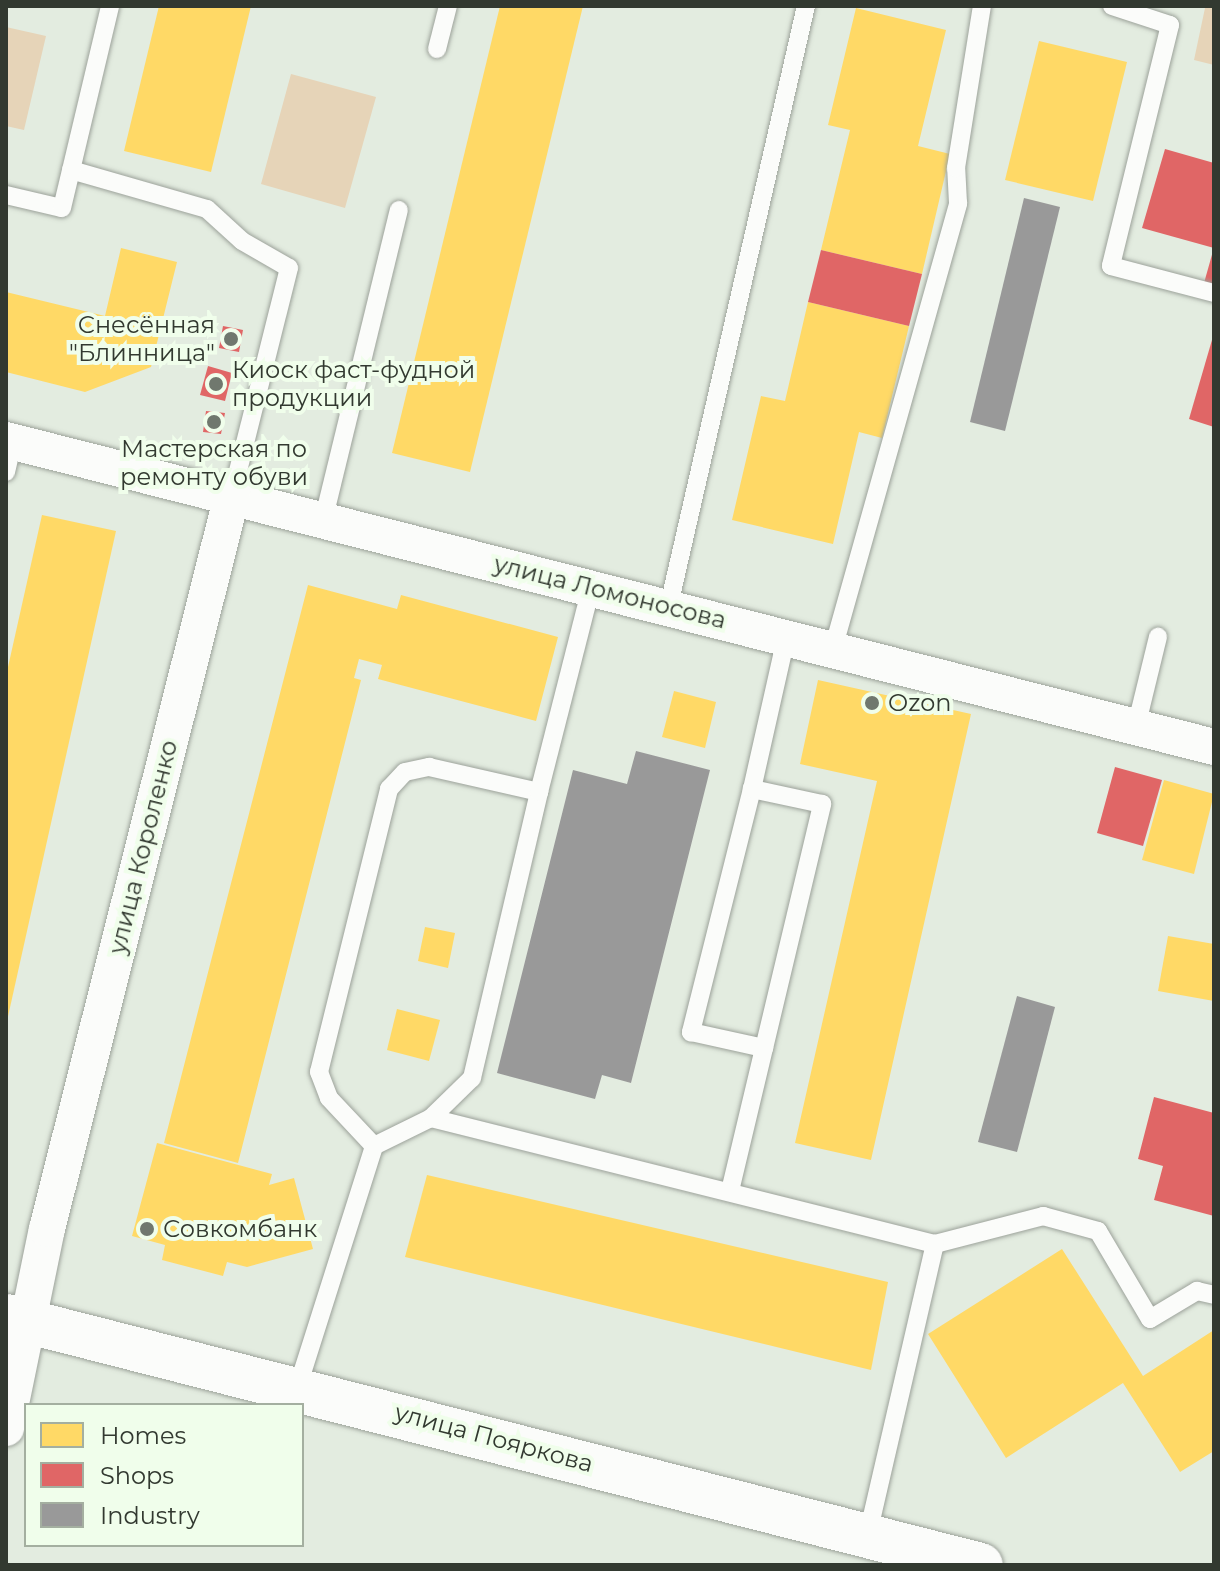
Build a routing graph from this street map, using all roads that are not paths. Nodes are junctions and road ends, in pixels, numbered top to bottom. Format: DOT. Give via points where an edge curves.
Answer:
graph roads {
  1 [pos="110,6"];
  2 [pos="448,6"];
  3 [pos="806,6"];
  4 [pos="982,6"];
  5 [pos="1112,6"];
  6 [pos="437,49"];
  7 [pos="71,170"];
  8 [pos="6,195"];
  9 [pos="399,210"];
  10 [pos="1214,293"];
  11 [pos="8,451"];
  12 [pos="232,495"];
  13 [pos="324,517"];
  14 [pos="591,588"];
  15 [pos="669,605"];
  16 [pos="1158,637"];
  17 [pos="786,638"];
  18 [pos="833,649"];
  19 [pos="1136,727"];
  20 [pos="1214,747"];
  21 [pos="752,789"];
  22 [pos="539,792"];
  23 [pos="764,1048"];
  24 [pos="431,1118"];
  25 [pos="374,1146"];
  26 [pos="730,1191"];
  27 [pos="935,1244"];
  28 [pos="1214,1295"];
  29 [pos="16,1318"];
  30 [pos="298,1386"];
  31 [pos="6,1428"];
  32 [pos="867,1538"];
  33 [pos="981,1565"];
  1 -- 7 [label="lane"];
  2 -- 6 [label="lane"];
  3 -- 15 [label="lane"];
  4 -- 18 [label="lane" via="956,168 958,203"];
  5 -- 10 [label="lane" via="1170,25 1111,266"];
  7 -- 8 [label="lane" via="62,208"];
  7 -- 12 [label="lane, улица Короленко" via="207,209 242,241 289,268"];
  9 -- 13 [label="lane"];
  11 -- 12 [label="street, улица Ломоносова"];
  12 -- 13 [label="street, улица Ломоносова"];
  12 -- 29 [label="street, улица Короленко"];
  13 -- 14 [label="street, улица Ломоносова"];
  14 -- 15 [label="street, улица Ломоносова"];
  14 -- 22 [label="lane"];
  15 -- 17 [label="street, улица Ломоносова"];
  16 -- 19 [label="lane"];
  17 -- 18 [label="street, улица Ломоносова"];
  17 -- 21 [label="lane"];
  18 -- 19 [label="street, улица Ломоносова"];
  19 -- 20 [label="street, улица Ломоносова"];
  21 -- 23 [label="lane" via="822,804"];
  21 -- 23 [label="lane" via="691,1032"];
  22 -- 24 [label="lane" via="472,1078"];
  22 -- 25 [label="lane" via="429,767 405,772 389,789 319,1072 329,1098"];
  23 -- 26 [label="lane"];
  24 -- 25 [label="lane"];
  24 -- 26 [label="lane"];
  25 -- 30 [label="lane"];
  26 -- 27 [label="lane"];
  27 -- 28 [label="lane" via="1043,1216 1098,1231 1150,1319 1197,1291"];
  27 -- 32 [label="lane"];
  29 -- 30 [label="main road, улица Пояркова"];
  29 -- 31 [label="street, улица Короленко"];
  30 -- 32 [label="main road, улица Пояркова"];
  32 -- 33 [label="main road, улица Пояркова"];
}
